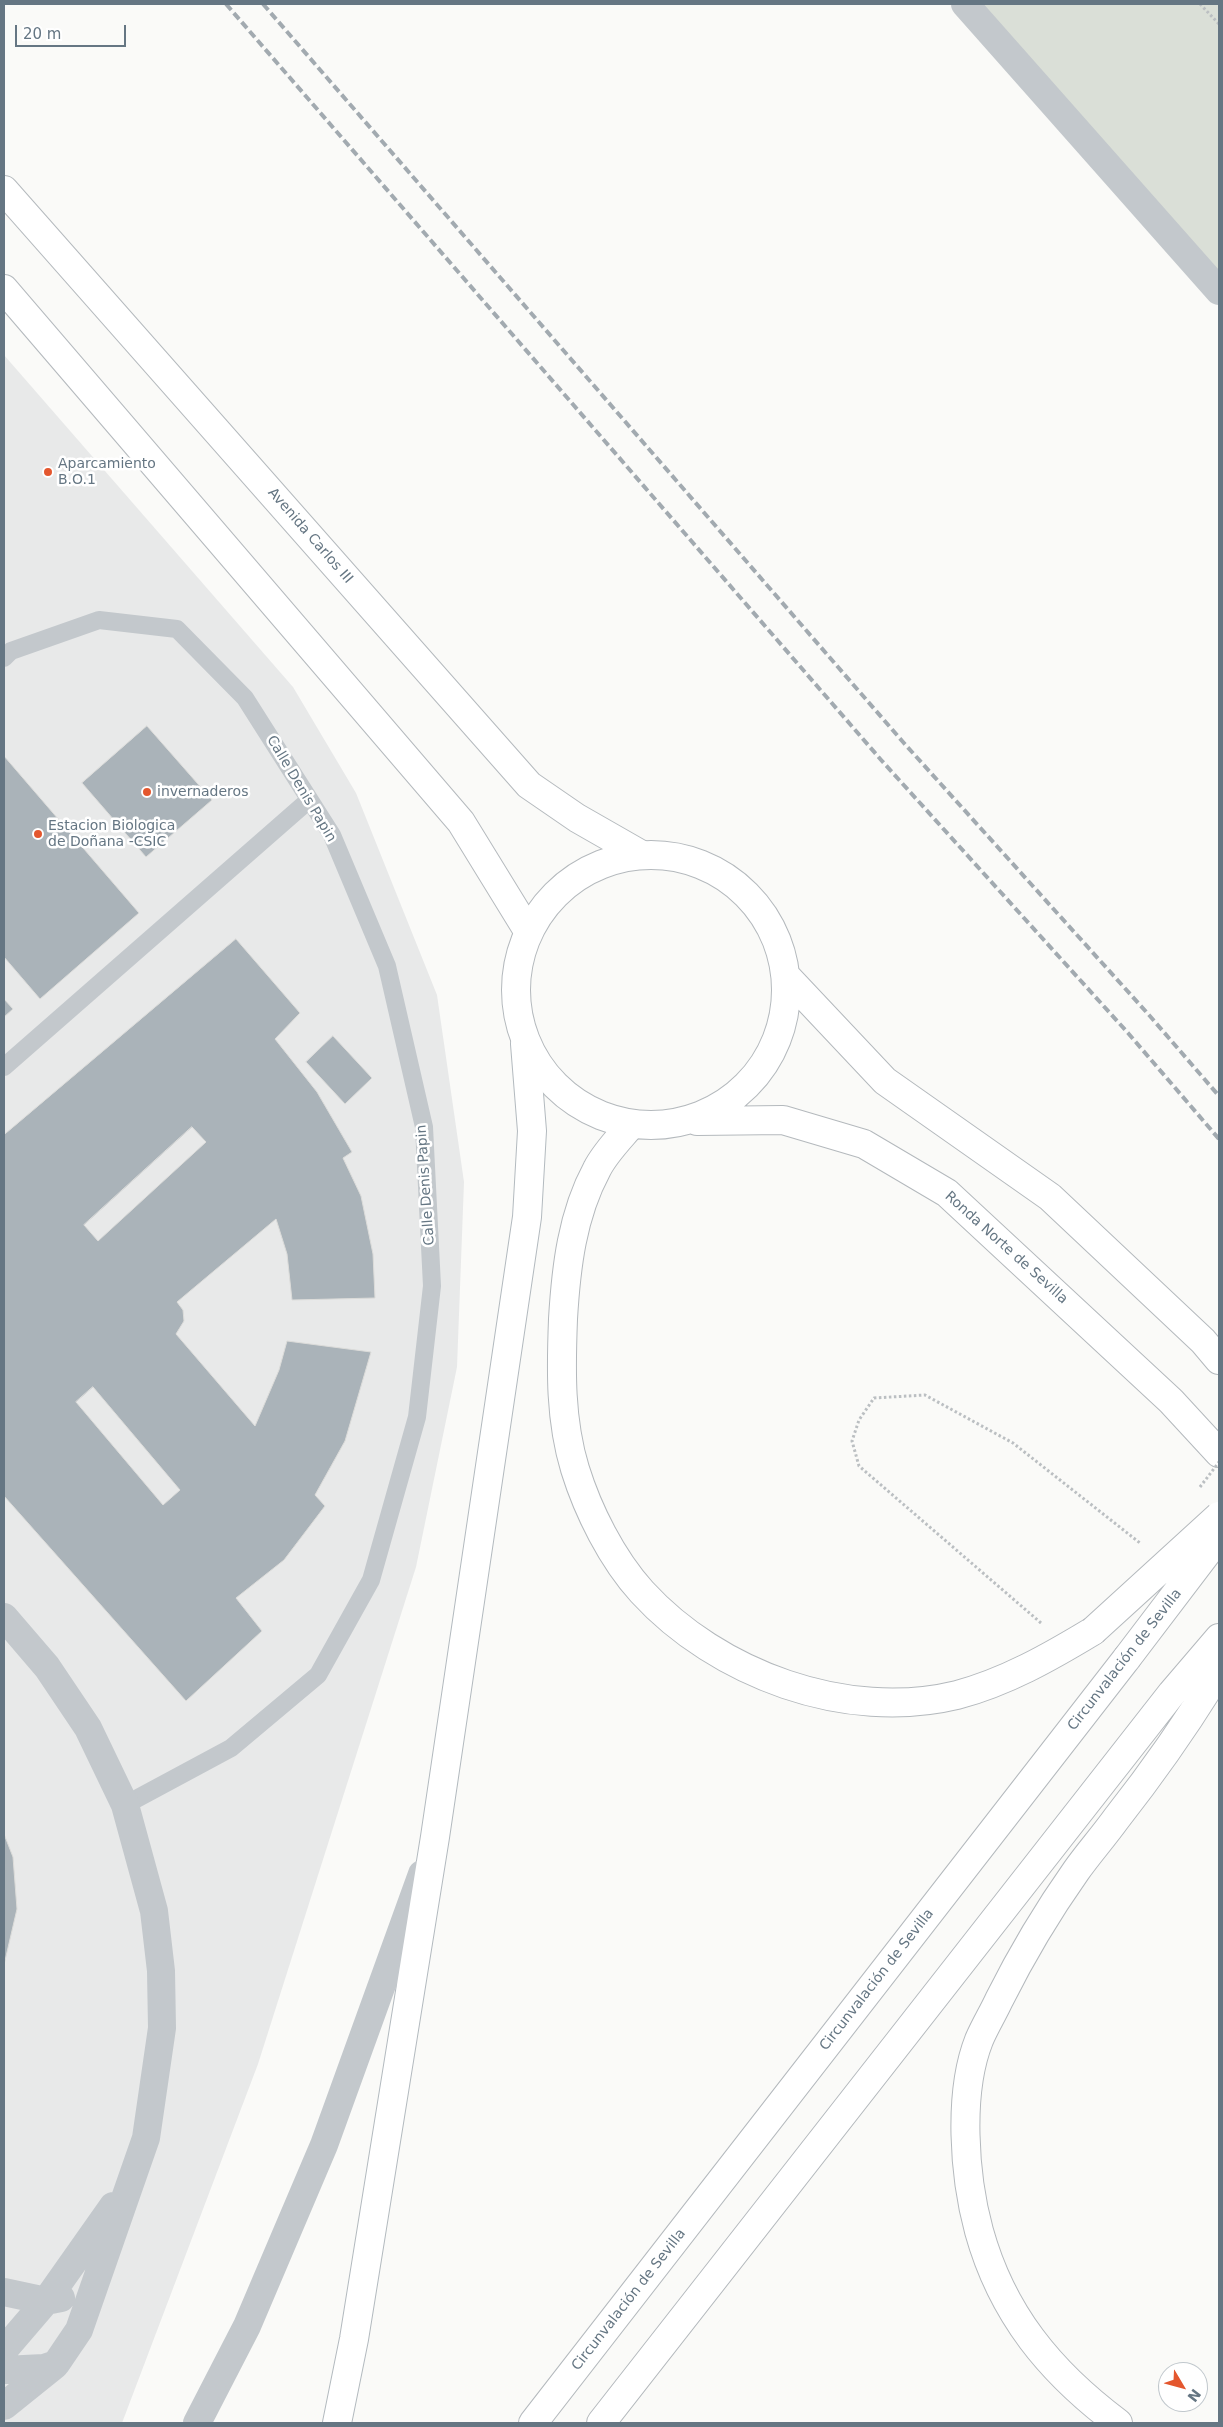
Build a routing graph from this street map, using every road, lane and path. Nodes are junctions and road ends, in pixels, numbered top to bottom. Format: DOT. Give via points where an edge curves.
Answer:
graph roads {
  1 [pos="965,4"];
  2 [pos="1200,4"];
  3 [pos="1219,24"];
  4 [pos="4,190"];
  5 [pos="4,289"];
  6 [pos="1219,291"];
  7 [pos="4,658"];
  8 [pos="309,800"];
  9 [pos="640,854"];
  10 [pos="528,931"];
  11 [pos="787,977"];
  12 [pos="525,1044"];
  13 [pos="4,1067"];
  14 [pos="688,1121"];
  15 [pos="630,1125"];
  16 [pos="1219,1360"];
  17 [pos="1219,1454"];
  18 [pos="1219,1516"];
  19 [pos="1219,1537"];
  20 [pos="1148,1550"];
  21 [pos="4,1617"];
  22 [pos="1043,1624"];
  23 [pos="1219,1638"];
  24 [pos="1219,1671"];
  25 [pos="125,1805"];
  26 [pos="435,1837"];
  27 [pos="134,2176"];
  28 [pos="4,2292"];
  29 [pos="46,2301"];
  30 [pos="83,2319"];
  31 [pos="11,2342"];
  32 [pos="47,2366"];
  33 [pos="4,2370"];
  34 [pos="4,2406"];
  35 [pos="198,2423"];
  36 [pos="337,2423"];
  37 [pos="533,2423"];
  38 [pos="601,2423"];
  39 [pos="1118,2423"];
  1 -- 6 [label="street"];
  2 -- 3 [label="path"];
  4 -- 9 [label="main road, Avenida Carlos III" via="530,785 577,818"];
  5 -- 10 [label="main road" via="461,822"];
  7 -- 8 [label="lane, Calle Denis Papin" via="11,651 99,620 178,629 245,698"];
  8 -- 13 [label="lane"];
  8 -- 25 [label="lane, Calle Denis Papin" via="332,835 387,966 424,1127 432,1286 417,1417 371,1580 318,1675 231,1748"];
  9 -- 10 [label="main road, Ronda Norte de Sevilla" via="595,866 555,893"];
  9 -- 11 [label="main road, Ronda Norte de Sevilla" via="682,857 722,873 754,900 777,936"];
  10 -- 12 [label="main road, Ronda Norte de Sevilla" via="516,968 515,1007"];
  11 -- 14 [label="main road, Ronda Norte de Sevilla" via="783,1024 764,1067 731,1100"];
  11 -- 16 [label="main road, Ronda Norte de Sevilla" via="885,1081 1050,1197 1203,1341"];
  12 -- 15 [label="main road, Ronda Norte de Sevilla" via="551,1083 586,1111"];
  12 -- 26 [label="main road" via="532,1131 526,1217"];
  14 -- 15 [label="main road, Ronda Norte de Sevilla" via="660,1126"];
  14 -- 17 [label="main road, Ronda Norte de Sevilla" via="782,1120 864,1144 947,1192 1171,1401"];
  15 -- 18 [label="main road, bridge" via="597,1168 577,1217 566,1278 562,1404 575,1469 596,1520 618,1559 640,1591 682,1629 728,1660 792,1687 860,1700 890,1701 956,1695 1041,1663 1093,1631"];
  19 -- 37 [label="main road, Circunvalación de Sevilla, bridge"];
  20 -- 22 [label="path" via="1119,1524 1004,1438 925,1395 874,1398 859,1420 852,1440 859,1466"];
  21 -- 25 [label="street" via="46,1667 88,1728"];
  23 -- 38 [label="main road" via="1172,1693"];
  24 -- 39 [label="main road" via="1195,1711 1076,1871 1038,1928 979,2041 969,2081 966,2120 972,2204 983,2245 999,2284 1019,2323 1042,2355 1070,2384"];
  25 -- 27 [label="street" via="154,1911 161,1971 162,2018 146,2138"];
  26 -- 35 [label="street" via="324,2146 246,2326"];
  26 -- 36 [label="main road" via="354,2339"];
  27 -- 29 [label="street"];
  27 -- 30 [label="street"];
  28 -- 29 [label="street"];
  29 -- 30 [label="street" via="64,2299 76,2308"];
  29 -- 31 [label="street"];
  30 -- 32 [label="street" via="69,2348"];
  31 -- 32 [label="street" via="28,2365"];
  32 -- 33 [label="street"];
  32 -- 34 [label="street"];
}
